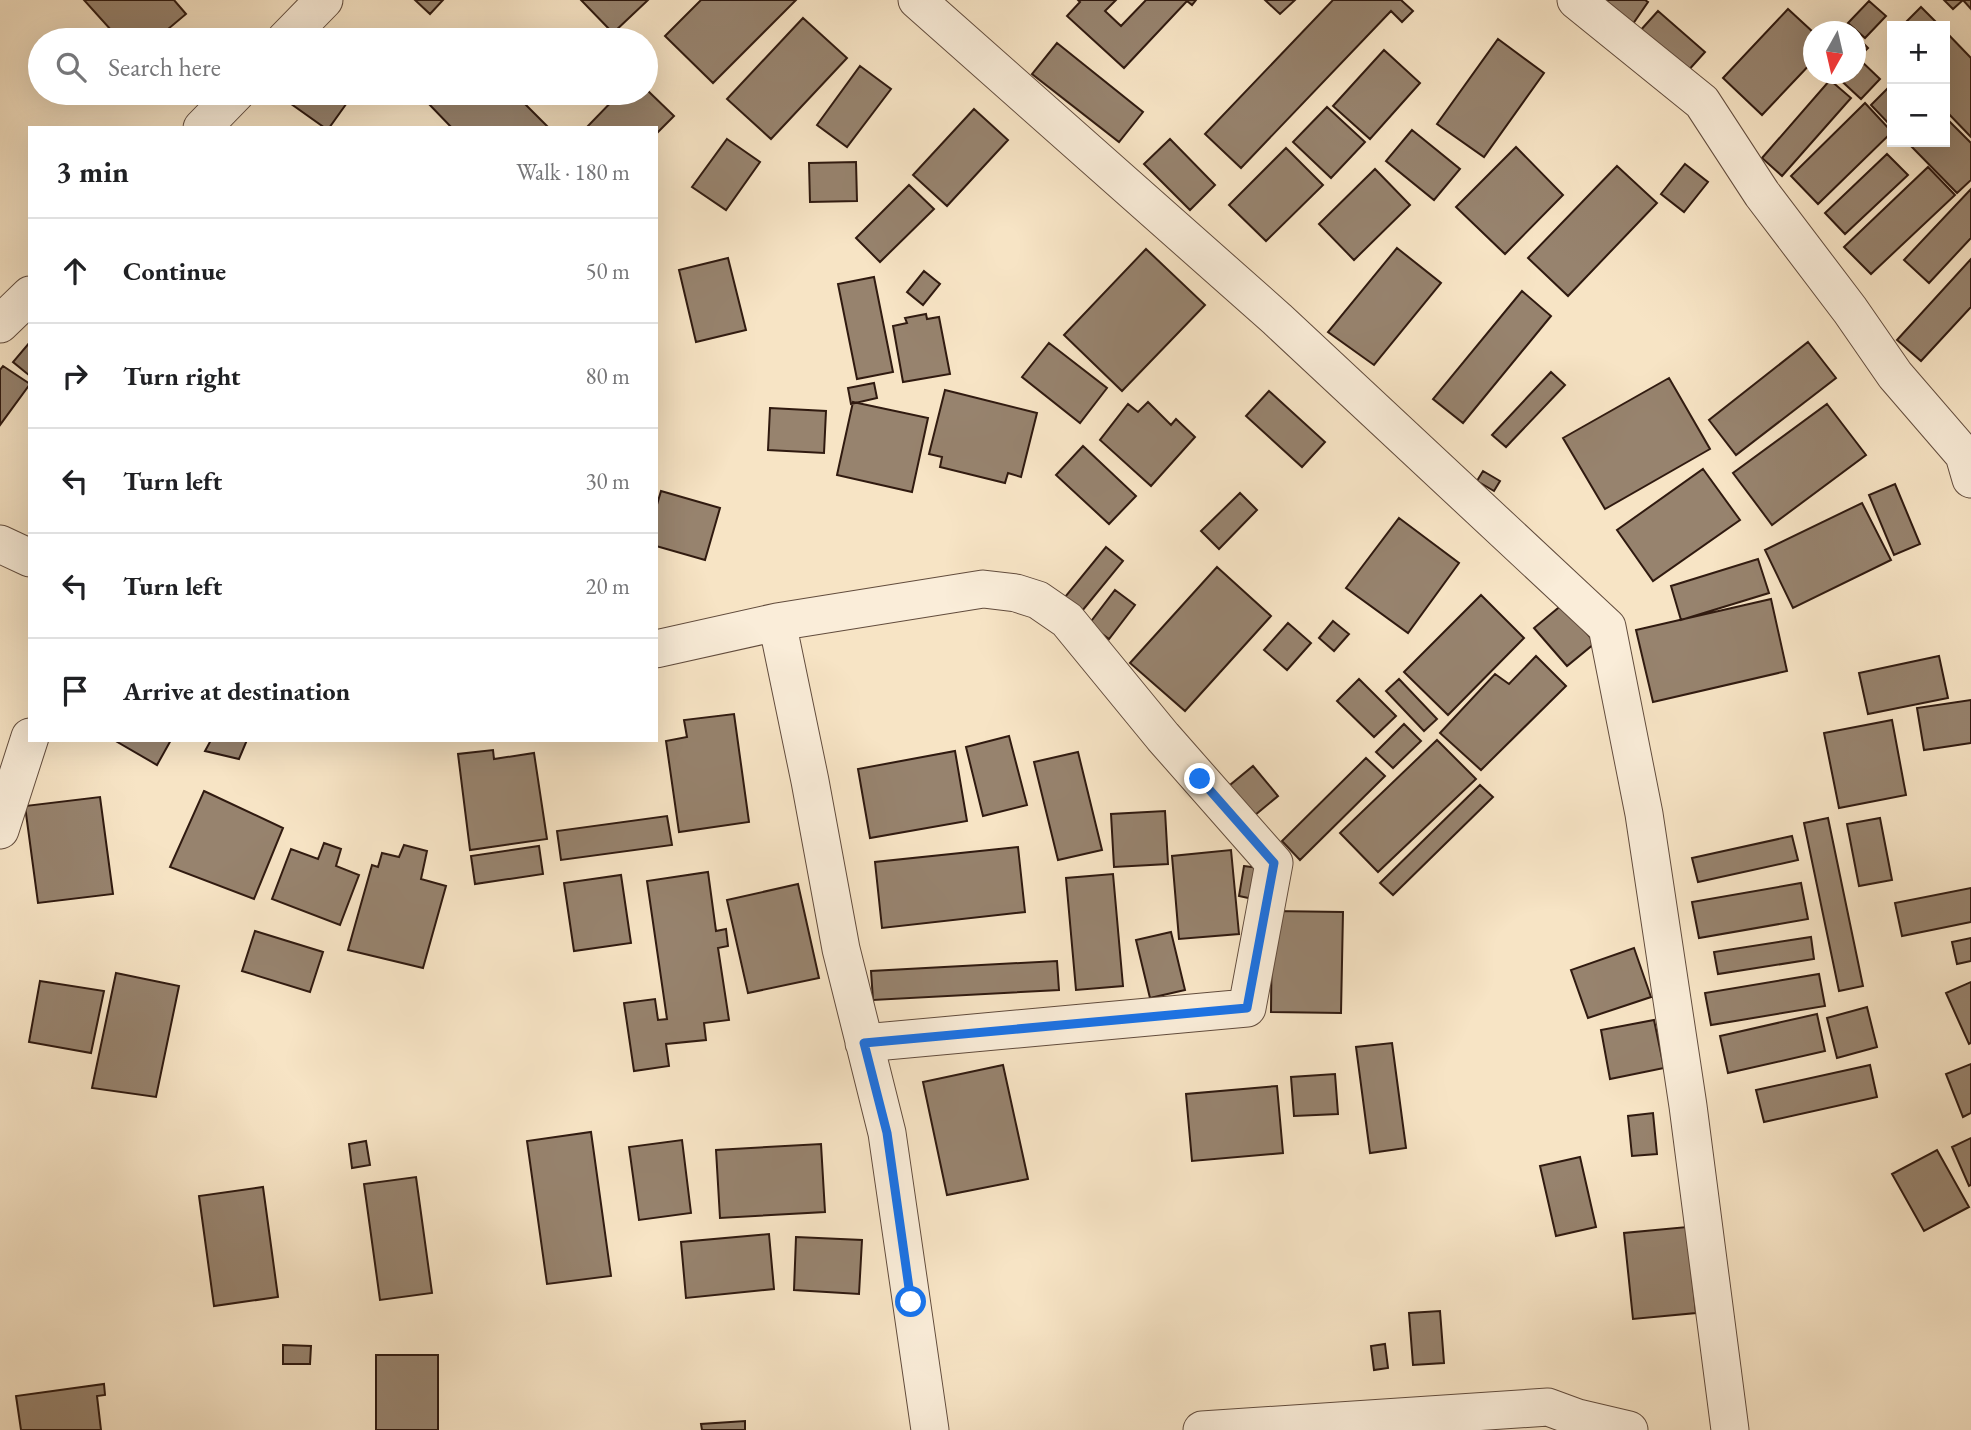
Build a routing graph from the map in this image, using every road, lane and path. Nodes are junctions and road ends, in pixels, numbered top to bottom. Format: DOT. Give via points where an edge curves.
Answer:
graph roads {
  1 [pos="324,0"];
  2 [pos="917,0"];
  3 [pos="1576,0"];
  4 [pos="297,28"];
  5 [pos="224,105"];
  6 [pos="204,126"];
  7 [pos="28,297"];
  8 [pos="0,324"];
  9 [pos="1971,480"];
  10 [pos="0,544"];
  11 [pos="28,557"];
  12 [pos="777,622"];
  13 [pos="658,649"];
  14 [pos="28,742"];
  15 [pos="0,830"];
  16 [pos="864,1043"];
  17 [pos="930,1430"];
  18 [pos="1202,1430"];
  19 [pos="1629,1430"];
  20 [pos="1730,1430"];
  1 -- 4 [label="street"];
  2 -- 20 [label="street" via="1277,319 1607,627 1652,867"];
  3 -- 9 [label="street" via="1702,102 1762,194 1895,375 1964,455"];
  5 -- 6 [label="street"];
  7 -- 8 [label="street"];
  10 -- 11 [label="street"];
  12 -- 13 [label="street"];
  12 -- 16 [label="street" via="841,950"];
  12 -- 16 [label="street" via="983,589 1038,600 1067,620 1274,863 1247,1008"];
  14 -- 15 [label="street"];
  16 -- 17 [label="street" via="887,1133"];
  18 -- 19 [label="street" via="1548,1407"];
}
